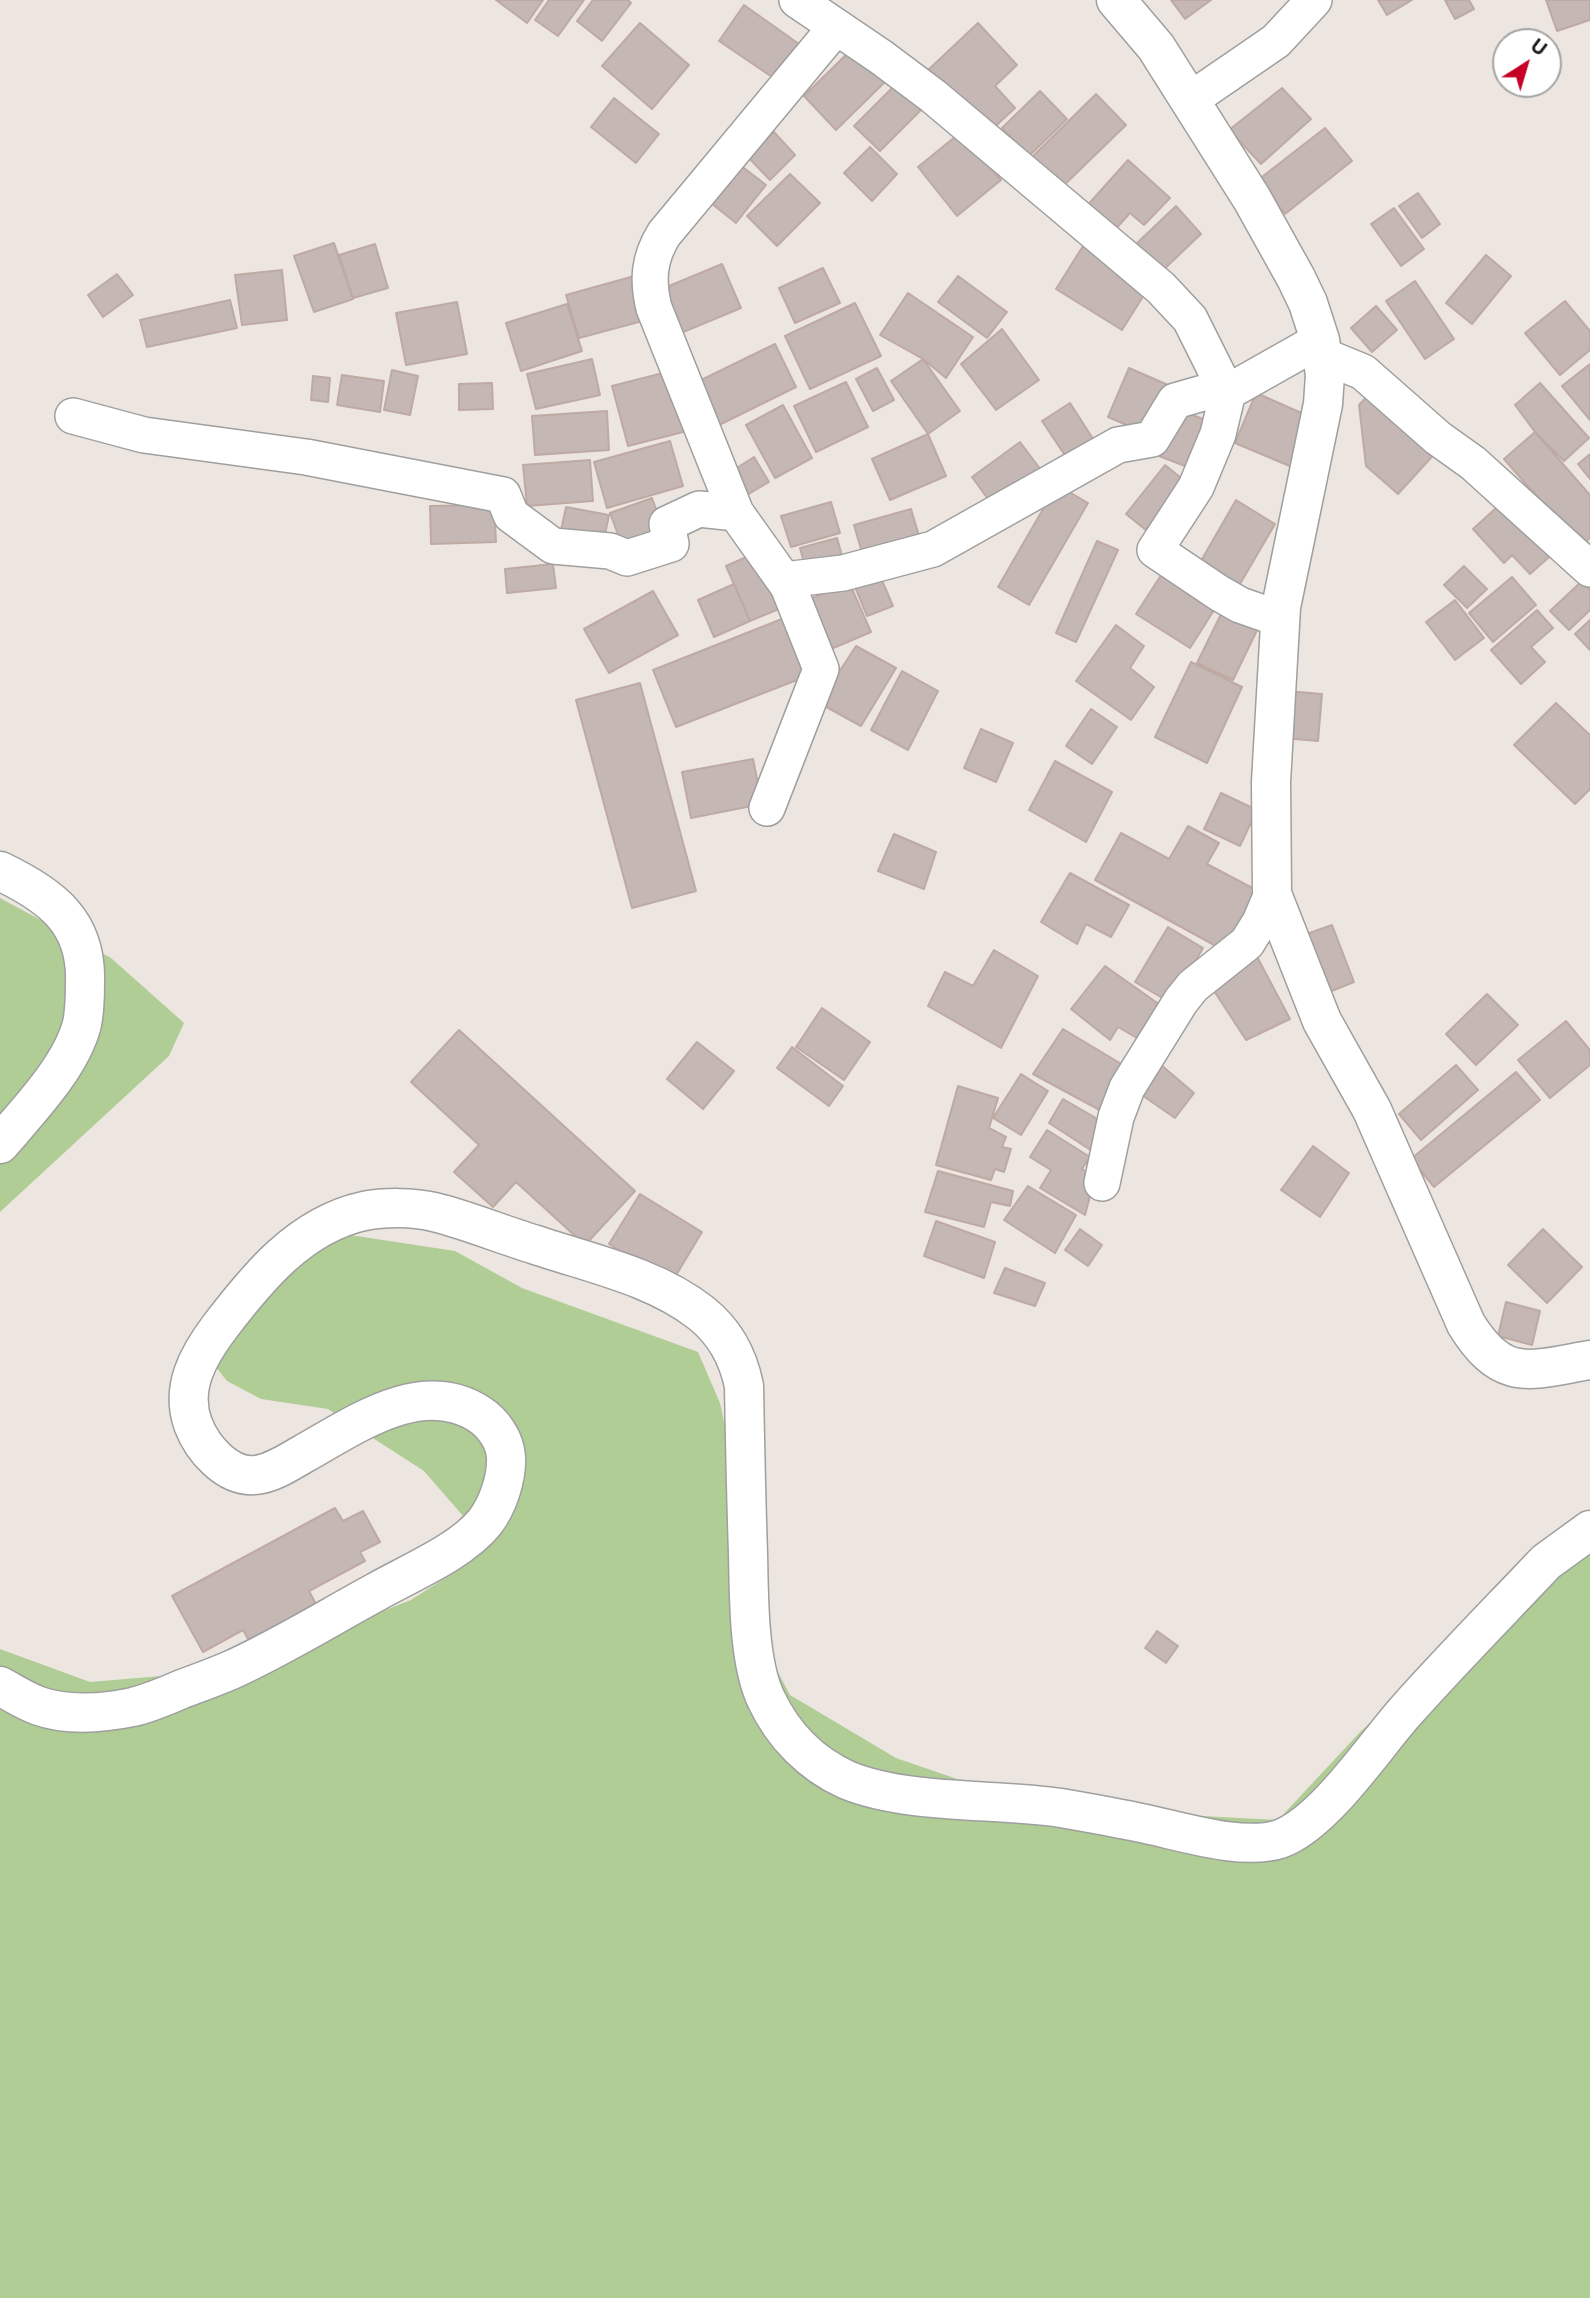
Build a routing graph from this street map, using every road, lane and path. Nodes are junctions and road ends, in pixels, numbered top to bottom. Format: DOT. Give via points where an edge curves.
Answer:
graph roads {
  1 [pos="797,0"];
  2 [pos="1116,0"];
  3 [pos="1314,0"];
  4 [pos="836,26"];
  5 [pos="1190,100"];
  6 [pos="1322,348"];
  7 [pos="1226,390"];
  8 [pos="73,416"];
  9 [pos="736,513"];
  10 [pos="1590,569"];
  11 [pos="784,580"];
  12 [pos="1280,619"];
  13 [pos="767,808"];
  14 [pos="0,871"];
  15 [pos="1272,894"];
  16 [pos="0,1144"];
  17 [pos="1102,1183"];
  18 [pos="1590,1360"];
  19 [pos="1590,1530"];
  20 [pos="0,1686"];
  1 -- 4 [label="street"];
  2 -- 5 [label="street" via="1156,47"];
  3 -- 5 [label="street" via="1276,41"];
  4 -- 7 [label="street" via="933,96 1161,288 1190,319"];
  4 -- 9 [label="street" via="664,234 651,260 654,308"];
  5 -- 6 [label="street" via="1296,278"];
  6 -- 7 [label="street"];
  6 -- 10 [label="street" via="1363,372"];
  6 -- 12 [label="street" via="1323,404"];
  7 -- 11 [label="street" via="1175,401 1152,439 1118,444 933,548 844,573"];
  7 -- 12 [label="street" via="1218,434 1196,487 1155,550 1240,605"];
  8 -- 9 [label="street" via="144,435 306,457 503,495 511,515 553,546 610,551 627,558 671,544 667,524 699,509"];
  9 -- 11 [label="street"];
  11 -- 13 [label="street" via="821,669"];
  12 -- 15 [label="street" via="1271,782"];
  14 -- 16 [label="street" via="56,905 82,941 86,965 85,1010 73,1046 40,1097"];
  15 -- 17 [label="street" via="1247,943 1193,986 1127,1088"];
  15 -- 18 [label="street" via="1322,1021 1372,1110 1466,1324 1479,1344 1499,1362 1520,1369"];
  19 -- 20 [label="street" via="1546,1562 1405,1712 1327,1804 1280,1838 1257,1843 1027,1803 953,1800 870,1787 811,1758 796,1745 765,1697 749,1613 744,1386 736,1355 720,1332 672,1294 636,1278 432,1212 365,1211 334,1221 300,1241 253,1286 194,1367 188,1402 192,1422 210,1453 242,1474 258,1475 376,1414 411,1403 441,1400 465,1405 494,1427 506,1455 498,1500 485,1522 447,1552 233,1670 155,1701 108,1710 54,1710 34,1705"];
}
